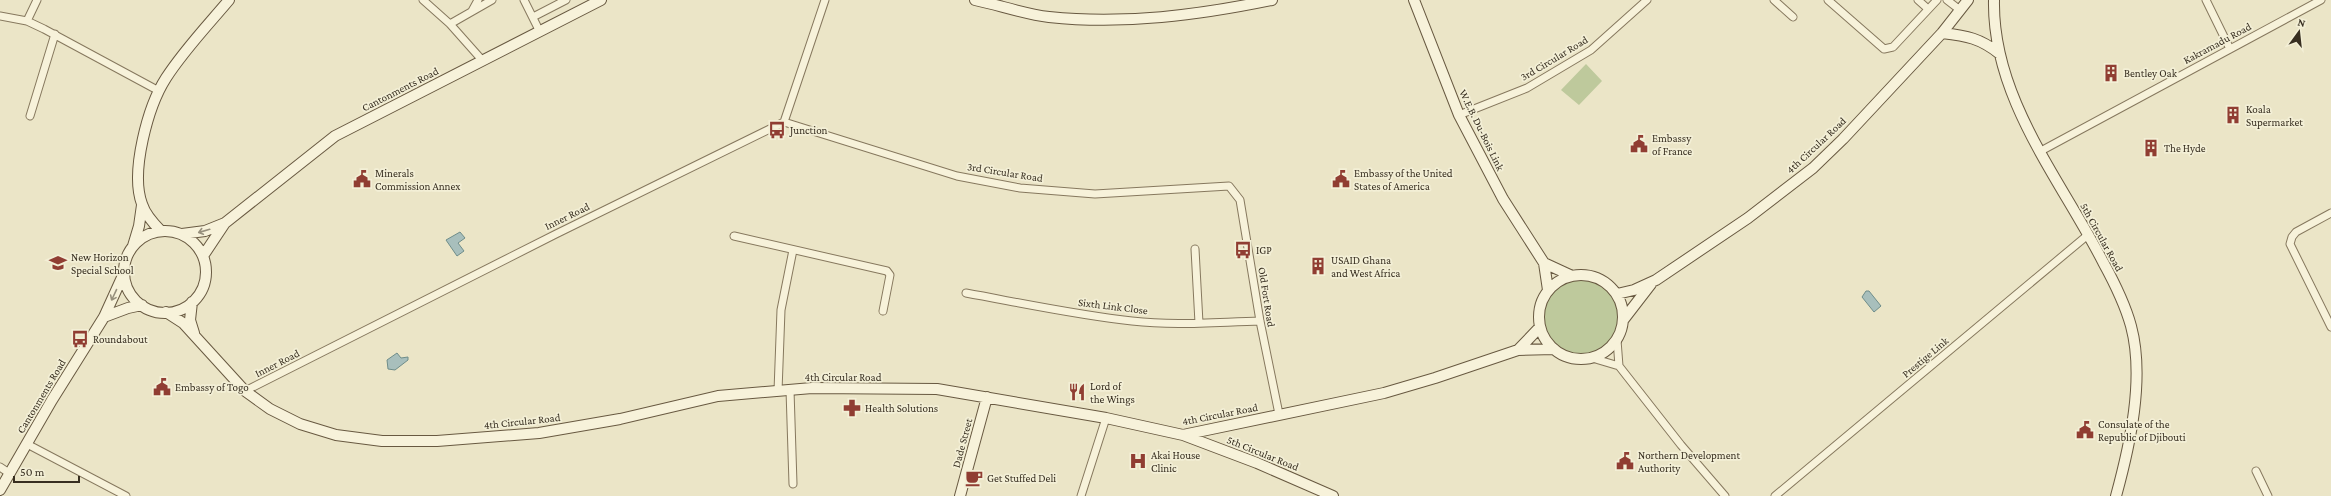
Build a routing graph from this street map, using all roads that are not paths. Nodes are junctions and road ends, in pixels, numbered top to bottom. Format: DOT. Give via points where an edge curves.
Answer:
graph roads {
  1 [pos="37,0"];
  2 [pos="229,0"];
  3 [pos="423,0"];
  4 [pos="478,0"];
  5 [pos="492,0"];
  6 [pos="524,0"];
  7 [pos="566,0"];
  8 [pos="601,0"];
  9 [pos="825,0"];
  10 [pos="975,0"];
  11 [pos="1272,0"];
  12 [pos="1414,0"];
  13 [pos="1647,0"];
  14 [pos="1774,0"];
  15 [pos="1828,0"];
  16 [pos="1918,0"];
  17 [pos="1937,0"];
  18 [pos="1947,0"];
  19 [pos="1968,0"];
  20 [pos="1994,0"];
  21 [pos="2206,0"];
  22 [pos="2321,0"];
  23 [pos="1928,9"];
  24 [pos="1960,10"];
  25 [pos="471,13"];
  26 [pos="0,16"];
  27 [pos="1793,16"];
  28 [pos="533,17"];
  29 [pos="27,21"];
  30 [pos="450,24"];
  31 [pos="540,32"];
  32 [pos="1942,33"];
  33 [pos="54,34"];
  34 [pos="2230,49"];
  35 [pos="2000,54"];
  36 [pos="482,60"];
  37 [pos="159,91"];
  38 [pos="1459,114"];
  39 [pos="30,116"];
  40 [pos="784,122"];
  41 [pos="2039,152"];
  42 [pos="1229,186"];
  43 [pos="142,205"];
  44 [pos="2331,213"];
  45 [pos="225,223"];
  46 [pos="161,231"];
  47 [pos="182,234"];
  48 [pos="2089,234"];
  49 [pos="734,236"];
  50 [pos="133,246"];
  51 [pos="1196,249"];
  52 [pos="793,250"];
  53 [pos="203,256"];
  54 [pos="1544,263"];
  55 [pos="124,273"];
  56 [pos="1570,275"];
  57 [pos="1656,280"];
  58 [pos="1548,290"];
  59 [pos="966,293"];
  60 [pos="1617,294"];
  61 [pos="192,302"];
  62 [pos="142,306"];
  63 [pos="883,310"];
  64 [pos="166,312"];
  65 [pos="104,317"];
  66 [pos="1624,319"];
  67 [pos="1260,321"];
  68 [pos="1199,323"];
  69 [pos="1540,327"];
  70 [pos="2331,327"];
  71 [pos="194,334"];
  72 [pos="1617,340"];
  73 [pos="1554,349"];
  74 [pos="1518,350"];
  75 [pos="1592,358"];
  76 [pos="1619,366"];
  77 [pos="778,390"];
  78 [pos="790,390"];
  79 [pos="245,391"];
  80 [pos="987,397"];
  81 [pos="1279,414"];
  82 [pos="1106,418"];
  83 [pos="1184,435"];
  84 [pos="27,444"];
  85 [pos="0,467"];
  86 [pos="2256,471"];
  87 [pos="9,473"];
  88 [pos="793,484"];
  89 [pos="0,490"];
  90 [pos="126,496"];
  91 [pos="960,496"];
  92 [pos="1081,496"];
  93 [pos="1333,496"];
  94 [pos="1725,496"];
  95 [pos="1775,496"];
  96 [pos="2116,496"];
  97 [pos="2268,496"];
  1 -- 29 [label="street"];
  2 -- 37 [label="street" via="179,59"];
  3 -- 30 [label="street"];
  4 -- 25 [label="street"];
  5 -- 25 [label="street"];
  6 -- 28 [label="street"];
  7 -- 28 [label="street"];
  8 -- 31 [label="street, Cantonments Road"];
  9 -- 40 [label="street"];
  10 -- 11 [label="street" via="1048,16 1121,20 1204,14"];
  12 -- 38 [label="street, W.E.B. Du-Bois Link"];
  13 -- 38 [label="street, 3rd Circular Road" via="1591,50 1527,88"];
  14 -- 27 [label="street"];
  15 -- 23 [label="street" via="1884,49 1892,47"];
  16 -- 23 [label="street"];
  17 -- 23 [label="street"];
  18 -- 24 [label="street"];
  19 -- 24 [label="street, 4th Circular Road"];
  20 -- 35 [label="street, 5th Circular Road"];
  21 -- 34 [label="street"];
  22 -- 34 [label="street, Kakramadu Road"];
  24 -- 32 [label="street, 4th Circular Road"];
  25 -- 30 [label="street"];
  26 -- 29 [label="street"];
  28 -- 31 [label="street"];
  29 -- 33 [label="street"];
  30 -- 36 [label="street"];
  31 -- 36 [label="street, Cantonments Road"];
  32 -- 35 [label="street" via="1972,36 1987,43"];
  32 -- 57 [label="street, 4th Circular Road" via="1813,168 1748,218"];
  33 -- 37 [label="street"];
  33 -- 39 [label="street"];
  34 -- 41 [label="street, Kakramadu Road"];
  35 -- 41 [label="street, 5th Circular Road" via="2008,81"];
  36 -- 45 [label="street, Cantonments Road" via="335,136"];
  37 -- 43 [label="street" via="143,142 138,187"];
  38 -- 54 [label="street, W.E.B. Du-Bois Link" via="1503,198"];
  40 -- 42 [label="street, 3rd Circular Road" via="957,176 1020,188 1095,194"];
  40 -- 79 [label="street, Inner Road"];
  41 -- 48 [label="street, 5th Circular Road"];
  42 -- 67 [label="street, Old Fort Road" via="1240,200"];
  43 -- 46 [label="street"];
  43 -- 50 [label="street"];
  44 -- 70 [label="street" via="2296,232 2290,244"];
  45 -- 47 [label="street, one-way" via="206,231"];
  45 -- 53 [label="street"];
  46 -- 47 [label="street"];
  46 -- 50 [label="street" via="145,236"];
  47 -- 53 [label="street"];
  48 -- 95 [label="street, Prestige Link"];
  48 -- 96 [label="street, 5th Circular Road" via="2126,311 2134,347 2134,412"];
  49 -- 52 [label="street"];
  50 -- 55 [label="street" via="125,262"];
  51 -- 68 [label="street"];
  52 -- 63 [label="street" via="887,271 890,275"];
  52 -- 77 [label="street" via="781,310"];
  53 -- 61 [label="street" via="205,281"];
  54 -- 56 [label="street"];
  54 -- 58 [label="street, W.E.B. Du-Bois Link"];
  55 -- 62 [label="street" via="131,294"];
  55 -- 65 [label="street, Cantonments Road, one-way"];
  56 -- 58 [label="street"];
  56 -- 60 [label="street" via="1584,274 1597,277"];
  57 -- 60 [label="street, 4th Circular Road"];
  57 -- 66 [label="street, 4th Circular Road" via="1645,290"];
  58 -- 69 [label="street" via="1541,301"];
  59 -- 68 [label="street, Sixth Link Close" via="1054,310 1132,321"];
  60 -- 66 [label="street"];
  61 -- 64 [label="street" via="180,310"];
  61 -- 71 [label="street" via="190,320"];
  62 -- 64 [label="street"];
  62 -- 65 [label="street"];
  64 -- 71 [label="street, 4th Circular Road" via="176,317"];
  65 -- 84 [label="street, Cantonments Road"];
  66 -- 72 [label="street"];
  67 -- 68 [label="street, Sixth Link Close"];
  67 -- 81 [label="street, Old Fort Road"];
  69 -- 73 [label="street" via="1545,340"];
  69 -- 74 [label="street, 4th Circular Road"];
  71 -- 79 [label="street, 4th Circular Road"];
  72 -- 75 [label="street" via="1606,351"];
  72 -- 76 [label="street"];
  73 -- 74 [label="street, 4th Circular Road"];
  73 -- 75 [label="street" via="1566,356"];
  74 -- 81 [label="street, 4th Circular Road" via="1384,393"];
  75 -- 76 [label="street"];
  76 -- 94 [label="street"];
  77 -- 78 [label="street, 4th Circular Road"];
  77 -- 79 [label="street, 4th Circular Road" via="718,396 620,419 539,433 437,441 382,441 336,435 300,424 270,409"];
  78 -- 80 [label="street, 4th Circular Road" via="937,390"];
  78 -- 88 [label="street"];
  80 -- 82 [label="street, 4th Circular Road"];
  80 -- 91 [label="street, Dade Street"];
  81 -- 83 [label="street, 4th Circular Road"];
  82 -- 83 [label="street, 4th Circular Road"];
  82 -- 92 [label="street"];
  83 -- 93 [label="street, 5th Circular Road"];
  84 -- 87 [label="street, Cantonments Road"];
  84 -- 90 [label="street"];
  85 -- 87 [label="street"];
  86 -- 97 [label="street"];
  87 -- 89 [label="street, Cantonments Road"];
}
